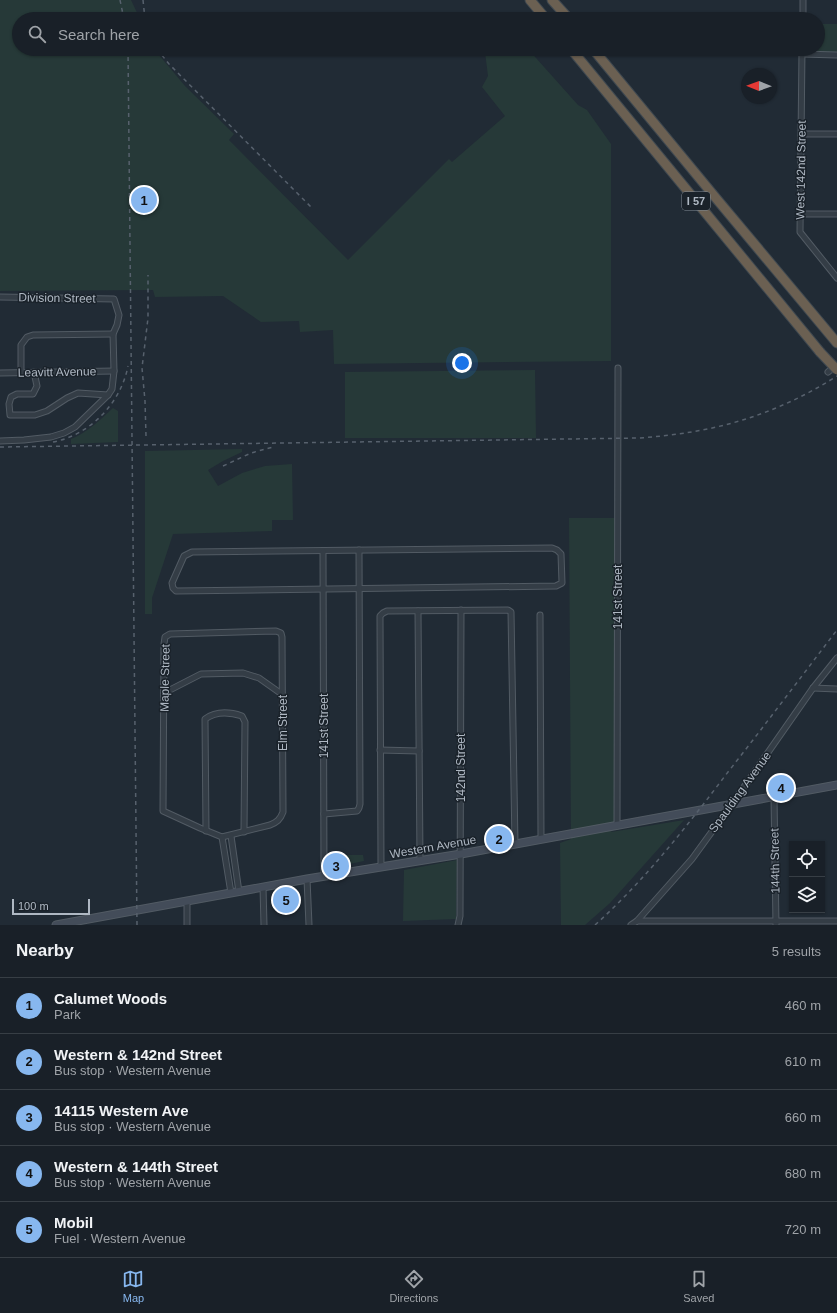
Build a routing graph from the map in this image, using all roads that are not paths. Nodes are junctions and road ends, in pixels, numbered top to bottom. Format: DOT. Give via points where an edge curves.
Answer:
graph roads {
  1 [pos="530,0"];
  2 [pos="552,0"];
  3 [pos="803,0"];
  4 [pos="540,12"];
  5 [pos="563,12"];
  6 [pos="803,12"];
  7 [pos="825,54"];
  8 [pos="837,55"];
  9 [pos="577,56"];
  10 [pos="600,56"];
  11 [pos="802,56"];
  12 [pos="801,134"];
  13 [pos="837,134"];
  14 [pos="800,214"];
  15 [pos="837,214"];
  16 [pos="837,278"];
  17 [pos="0,297"];
  18 [pos="113,334"];
  19 [pos="836,342"];
  20 [pos="837,364"];
  21 [pos="618,368"];
  22 [pos="114,371"];
  23 [pos="832,371"];
  24 [pos="21,372"];
  25 [pos="34,372"];
  26 [pos="0,373"];
  27 [pos="108,396"];
  28 [pos="0,441"];
  29 [pos="359,550"];
  30 [pos="323,552"];
  31 [pos="323,588"];
  32 [pos="359,588"];
  33 [pos="461,610"];
  34 [pos="418,611"];
  35 [pos="540,615"];
  36 [pos="281,633"];
  37 [pos="837,658"];
  38 [pos="813,688"];
  39 [pos="837,689"];
  40 [pos="164,693"];
  41 [pos="283,695"];
  42 [pos="380,750"];
  43 [pos="419,751"];
  44 [pos="837,785"];
  45 [pos="774,797"];
  46 [pos="732,804"];
  47 [pos="324,814"];
  48 [pos="617,826"];
  49 [pos="206,831"];
  50 [pos="244,832"];
  51 [pos="231,836"];
  52 [pos="222,837"];
  53 [pos="541,839"];
  54 [pos="515,844"];
  55 [pos="461,854"];
  56 [pos="420,860"];
  57 [pos="381,867"];
  58 [pos="324,876"];
  59 [pos="307,879"];
  60 [pos="263,887"];
  61 [pos="239,892"];
  62 [pos="231,893"];
  63 [pos="187,901"];
  64 [pos="636,921"];
  65 [pos="837,921"];
  66 [pos="776,923"];
  67 [pos="59,925"];
  68 [pos="187,925"];
  69 [pos="264,925"];
  70 [pos="309,925"];
  71 [pos="458,925"];
  72 [pos="631,925"];
  1 -- 4 [label="highway"];
  2 -- 5 [label="highway"];
  3 -- 6 [label="street"];
  7 -- 8 [label="street"];
  9 -- 23 [label="highway, I 57, bridge" via="820,352"];
  10 -- 19 [label="highway, I 57"];
  11 -- 12 [label="street, West 142nd Street"];
  12 -- 13 [label="street"];
  12 -- 14 [label="street, West 142nd Street"];
  14 -- 15 [label="street"];
  14 -- 16 [label="street, West 142nd Street" via="800,232"];
  17 -- 18 [label="street, Division Street" via="114,299 119,315"];
  18 -- 22 [label="street"];
  18 -- 24 [label="street" via="27,337 21,345"];
  20 -- 23 [label="street"];
  21 -- 48 [label="street, 141st Street"];
  22 -- 25 [label="street, Leavitt Avenue"];
  22 -- 27 [label="street" via="112,389"];
  24 -- 25 [label="street, Leavitt Avenue"];
  24 -- 26 [label="street, Leavitt Avenue"];
  25 -- 27 [label="street" via="37,386 35,390 32,394 17,394 12,397 9,404 10,415 35,415 78,393"];
  27 -- 28 [label="street" via="75,427 64,433 51,437"];
  29 -- 30 [label="street"];
  29 -- 32 [label="street"];
  29 -- 32 [label="street" via="552,548 561,554 562,582 556,586"];
  30 -- 31 [label="street, 141st Street"];
  30 -- 31 [label="street" via="192,552 184,556 172,583 176,591"];
  31 -- 32 [label="street"];
  31 -- 47 [label="street, 141st Street"];
  32 -- 47 [label="street" via="360,804 357,811"];
  33 -- 34 [label="street"];
  33 -- 54 [label="street" via="508,610 512,615"];
  33 -- 55 [label="street, 142nd Street"];
  34 -- 42 [label="street" via="387,611 380,616"];
  34 -- 43 [label="street"];
  35 -- 53 [label="street"];
  36 -- 40 [label="street, Maple Street" via="276,631 170,634 164,644"];
  36 -- 41 [label="street, Elm Street"];
  37 -- 38 [label="street, Spaulding Avenue"];
  38 -- 39 [label="street"];
  38 -- 46 [label="street, Spaulding Avenue"];
  40 -- 41 [label="street" via="201,674 243,673 258,678"];
  40 -- 49 [label="street, Maple Street" via="164,811"];
  41 -- 50 [label="street, Elm Street" via="283,812 277,822"];
  42 -- 43 [label="street"];
  42 -- 57 [label="street"];
  43 -- 56 [label="street"];
  44 -- 45 [label="main road, Western Avenue"];
  45 -- 46 [label="main road, Western Avenue"];
  45 -- 66 [label="street, 144th Street"];
  46 -- 48 [label="main road, Western Avenue"];
  46 -- 64 [label="street, Spaulding Avenue" via="692,859"];
  47 -- 58 [label="street, 141st Street"];
  48 -- 53 [label="main road, Western Avenue"];
  49 -- 50 [label="street" via="205,719 217,714 232,713 242,716 245,722"];
  49 -- 52 [label="street"];
  50 -- 51 [label="street"];
  51 -- 52 [label="street"];
  51 -- 61 [label="street"];
  52 -- 62 [label="street"];
  53 -- 54 [label="main road, Western Avenue"];
  54 -- 55 [label="main road, Western Avenue"];
  55 -- 56 [label="main road, Western Avenue"];
  55 -- 71 [label="street, 142nd Street"];
  56 -- 57 [label="main road, Western Avenue"];
  57 -- 58 [label="main road, Western Avenue"];
  58 -- 59 [label="main road, Western Avenue"];
  59 -- 60 [label="main road, Western Avenue"];
  59 -- 70 [label="street"];
  60 -- 61 [label="main road, Western Avenue"];
  60 -- 69 [label="street"];
  61 -- 62 [label="main road, Western Avenue"];
  62 -- 63 [label="main road, Western Avenue"];
  63 -- 67 [label="main road, Western Avenue"];
  63 -- 68 [label="street"];
  64 -- 66 [label="street"];
  64 -- 72 [label="street"];
  65 -- 66 [label="street"];
}
